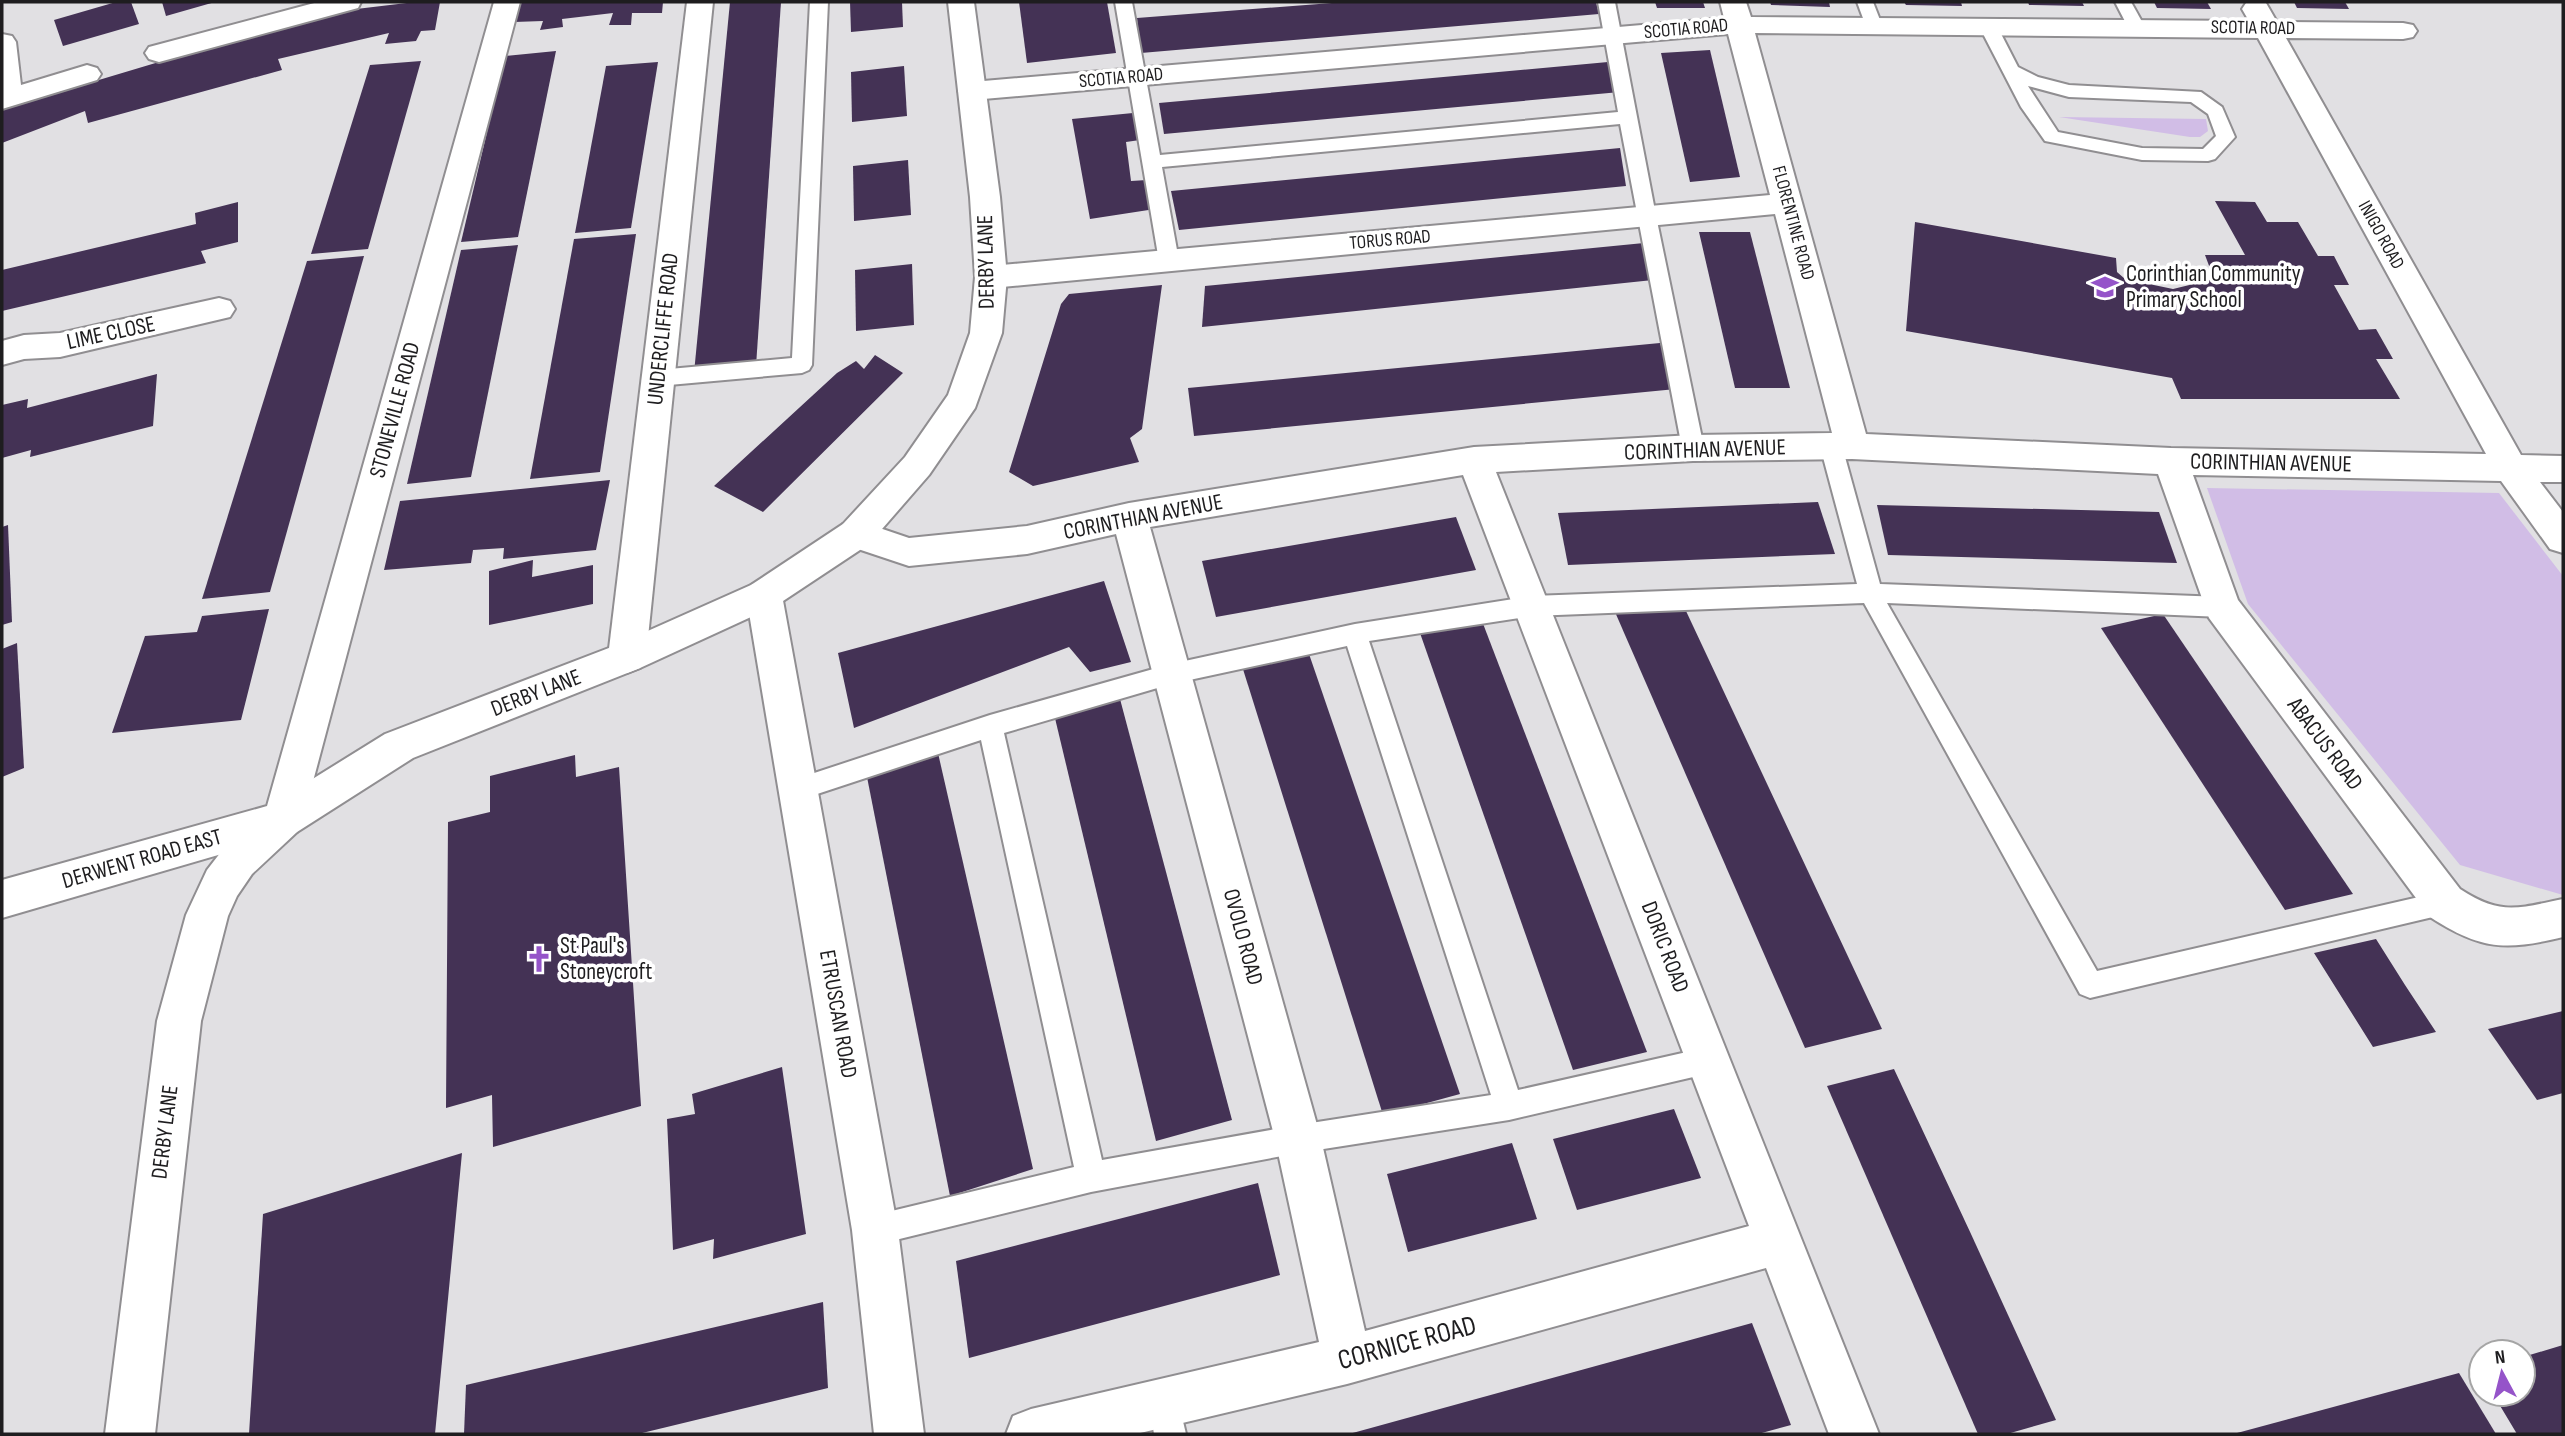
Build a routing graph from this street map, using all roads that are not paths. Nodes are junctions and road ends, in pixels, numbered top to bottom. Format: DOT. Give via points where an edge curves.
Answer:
graph roads {
  1 [pos="348,2"];
  2 [pos="507,2"];
  3 [pos="700,2"];
  4 [pos="819,2"];
  5 [pos="961,2"];
  6 [pos="1123,2"];
  7 [pos="1607,2"];
  8 [pos="2123,2"];
  9 [pos="2252,2"];
  10 [pos="1735,13"];
  11 [pos="1869,14"];
  12 [pos="1996,18"];
  13 [pos="2136,27"];
  14 [pos="2267,28"];
  15 [pos="2403,32"];
  16 [pos="1612,36"];
  17 [pos="2,42"];
  18 [pos="159,53"];
  19 [pos="2012,71"];
  20 [pos="88,74"];
  21 [pos="1136,76"];
  22 [pos="972,91"];
  23 [pos="5,99"];
  24 [pos="1627,117"];
  25 [pos="1152,162"];
  26 [pos="1788,203"];
  27 [pos="1646,216"];
  28 [pos="1169,261"];
  29 [pos="991,277"];
  30 [pos="219,309"];
  31 [pos="2,353"];
  32 [pos="658,378"];
  33 [pos="1842,446"];
  34 [pos="1693,448"];
  35 [pos="1474,460"];
  36 [pos="2171,461"];
  37 [pos="2511,468"];
  38 [pos="2563,469"];
  39 [pos="1129,517"];
  40 [pos="856,534"];
  41 [pos="2563,539"];
  42 [pos="1871,593"];
  43 [pos="764,595"];
  44 [pos="1532,606"];
  45 [pos="2222,607"];
  46 [pos="1354,634"];
  47 [pos="627,657"];
  48 [pos="1171,674"];
  49 [pos="990,726"];
  50 [pos="799,789"];
  51 [pos="283,819"];
  52 [pos="2,899"];
  53 [pos="2445,903"];
  54 [pos="2563,918"];
  55 [pos="1709,1061"];
  56 [pos="1509,1106"];
  57 [pos="1298,1139"];
  58 [pos="1091,1177"];
  59 [pos="876,1230"];
  60 [pos="1780,1241"];
  61 [pos="1347,1360"];
  62 [pos="1168,1418"];
  63 [pos="130,1434"];
  64 [pos="899,1434"];
  65 [pos="1031,1434"];
  66 [pos="1854,1434"];
  1 -- 18 [label="street"];
  2 -- 51 [label="street, STONEVILLE ROAD"];
  3 -- 32 [label="street, UNDERCLIFFE ROAD"];
  4 -- 32 [label="lane" via="802,365"];
  5 -- 22 [label="street, DERBY LANE"];
  6 -- 21 [label="lane"];
  7 -- 16 [label="lane"];
  8 -- 13 [label="lane"];
  9 -- 14 [label="street, INIGO ROAD"];
  10 -- 11 [label="street, SCOTIA ROAD"];
  10 -- 16 [label="street, SCOTIA ROAD"];
  10 -- 26 [label="street, FLORENTINE ROAD"];
  11 -- 12 [label="street, SCOTIA ROAD"];
  12 -- 13 [label="street, SCOTIA ROAD"];
  12 -- 19 [label="lane"];
  13 -- 14 [label="street, SCOTIA ROAD"];
  14 -- 15 [label="street, SCOTIA ROAD"];
  14 -- 37 [label="street, INIGO ROAD"];
  16 -- 21 [label="street, SCOTIA ROAD"];
  16 -- 24 [label="lane"];
  17 -- 23 [label="street"];
  19 -- 19 [label="lane" via="2069,91 2195,96 2216,111 2226,137 2208,155 2168,155 2052,136 2030,107"];
  20 -- 23 [label="street"];
  21 -- 22 [label="street, SCOTIA ROAD"];
  21 -- 25 [label="lane"];
  22 -- 29 [label="street, DERBY LANE"];
  24 -- 25 [label="lane"];
  24 -- 27 [label="lane"];
  25 -- 28 [label="lane"];
  26 -- 27 [label="street, TORUS ROAD"];
  26 -- 33 [label="street, FLORENTINE ROAD"];
  27 -- 28 [label="street, TORUS ROAD"];
  27 -- 34 [label="lane"];
  28 -- 29 [label="street, TORUS ROAD"];
  29 -- 40 [label="street, DERBY LANE" via="986,333 963,400 917,466"];
  30 -- 31 [label="street, LIME CLOSE" via="60,345"];
  32 -- 47 [label="street, UNDERCLIFFE ROAD"];
  33 -- 34 [label="street, CORINTHIAN AVENUE"];
  33 -- 36 [label="street, CORINTHIAN AVENUE"];
  33 -- 42 [label="lane"];
  34 -- 35 [label="street, CORINTHIAN AVENUE"];
  35 -- 39 [label="street, CORINTHIAN AVENUE"];
  35 -- 44 [label="street, DORIC ROAD"];
  36 -- 37 [label="street, CORINTHIAN AVENUE"];
  36 -- 45 [label="street, ABACUS ROAD"];
  37 -- 38 [label="street, CORINTHIAN AVENUE"];
  37 -- 41 [label="street"];
  39 -- 40 [label="street, CORINTHIAN AVENUE" via="1027,540 909,552"];
  39 -- 48 [label="street, OVOLO ROAD"];
  40 -- 43 [label="street, DERBY LANE"];
  42 -- 44 [label="lane"];
  42 -- 45 [label="lane"];
  42 -- 53 [label="lane" via="2090,985"];
  43 -- 47 [label="street, DERBY LANE"];
  43 -- 50 [label="street, ETRUSCAN ROAD"];
  44 -- 46 [label="lane"];
  44 -- 55 [label="street, DORIC ROAD"];
  45 -- 53 [label="street, ABACUS ROAD"];
  46 -- 48 [label="lane"];
  46 -- 56 [label="lane"];
  47 -- 51 [label="street, DERBY LANE" via="399,746"];
  48 -- 49 [label="lane"];
  48 -- 57 [label="street, OVOLO ROAD"];
  49 -- 50 [label="lane"];
  49 -- 58 [label="lane"];
  50 -- 59 [label="street, ETRUSCAN ROAD"];
  51 -- 52 [label="street, DERWENT ROAD EAST"];
  51 -- 63 [label="street, DERBY LANE" via="238,861 222,883 207,915 178,1021"];
  53 -- 54 [label="street, ABACUS ROAD" via="2471,921 2512,930"];
  55 -- 56 [label="lane"];
  55 -- 60 [label="street, DORIC ROAD"];
  56 -- 57 [label="lane"];
  57 -- 58 [label="lane"];
  57 -- 61 [label="street, OVOLO ROAD"];
  58 -- 59 [label="lane"];
  59 -- 64 [label="street, ETRUSCAN ROAD"];
  60 -- 61 [label="street, CORNICE ROAD"];
  60 -- 66 [label="street, DORIC ROAD"];
  61 -- 62 [label="street, CORNICE ROAD"];
  62 -- 65 [label="street, CORNICE ROAD"];
}
